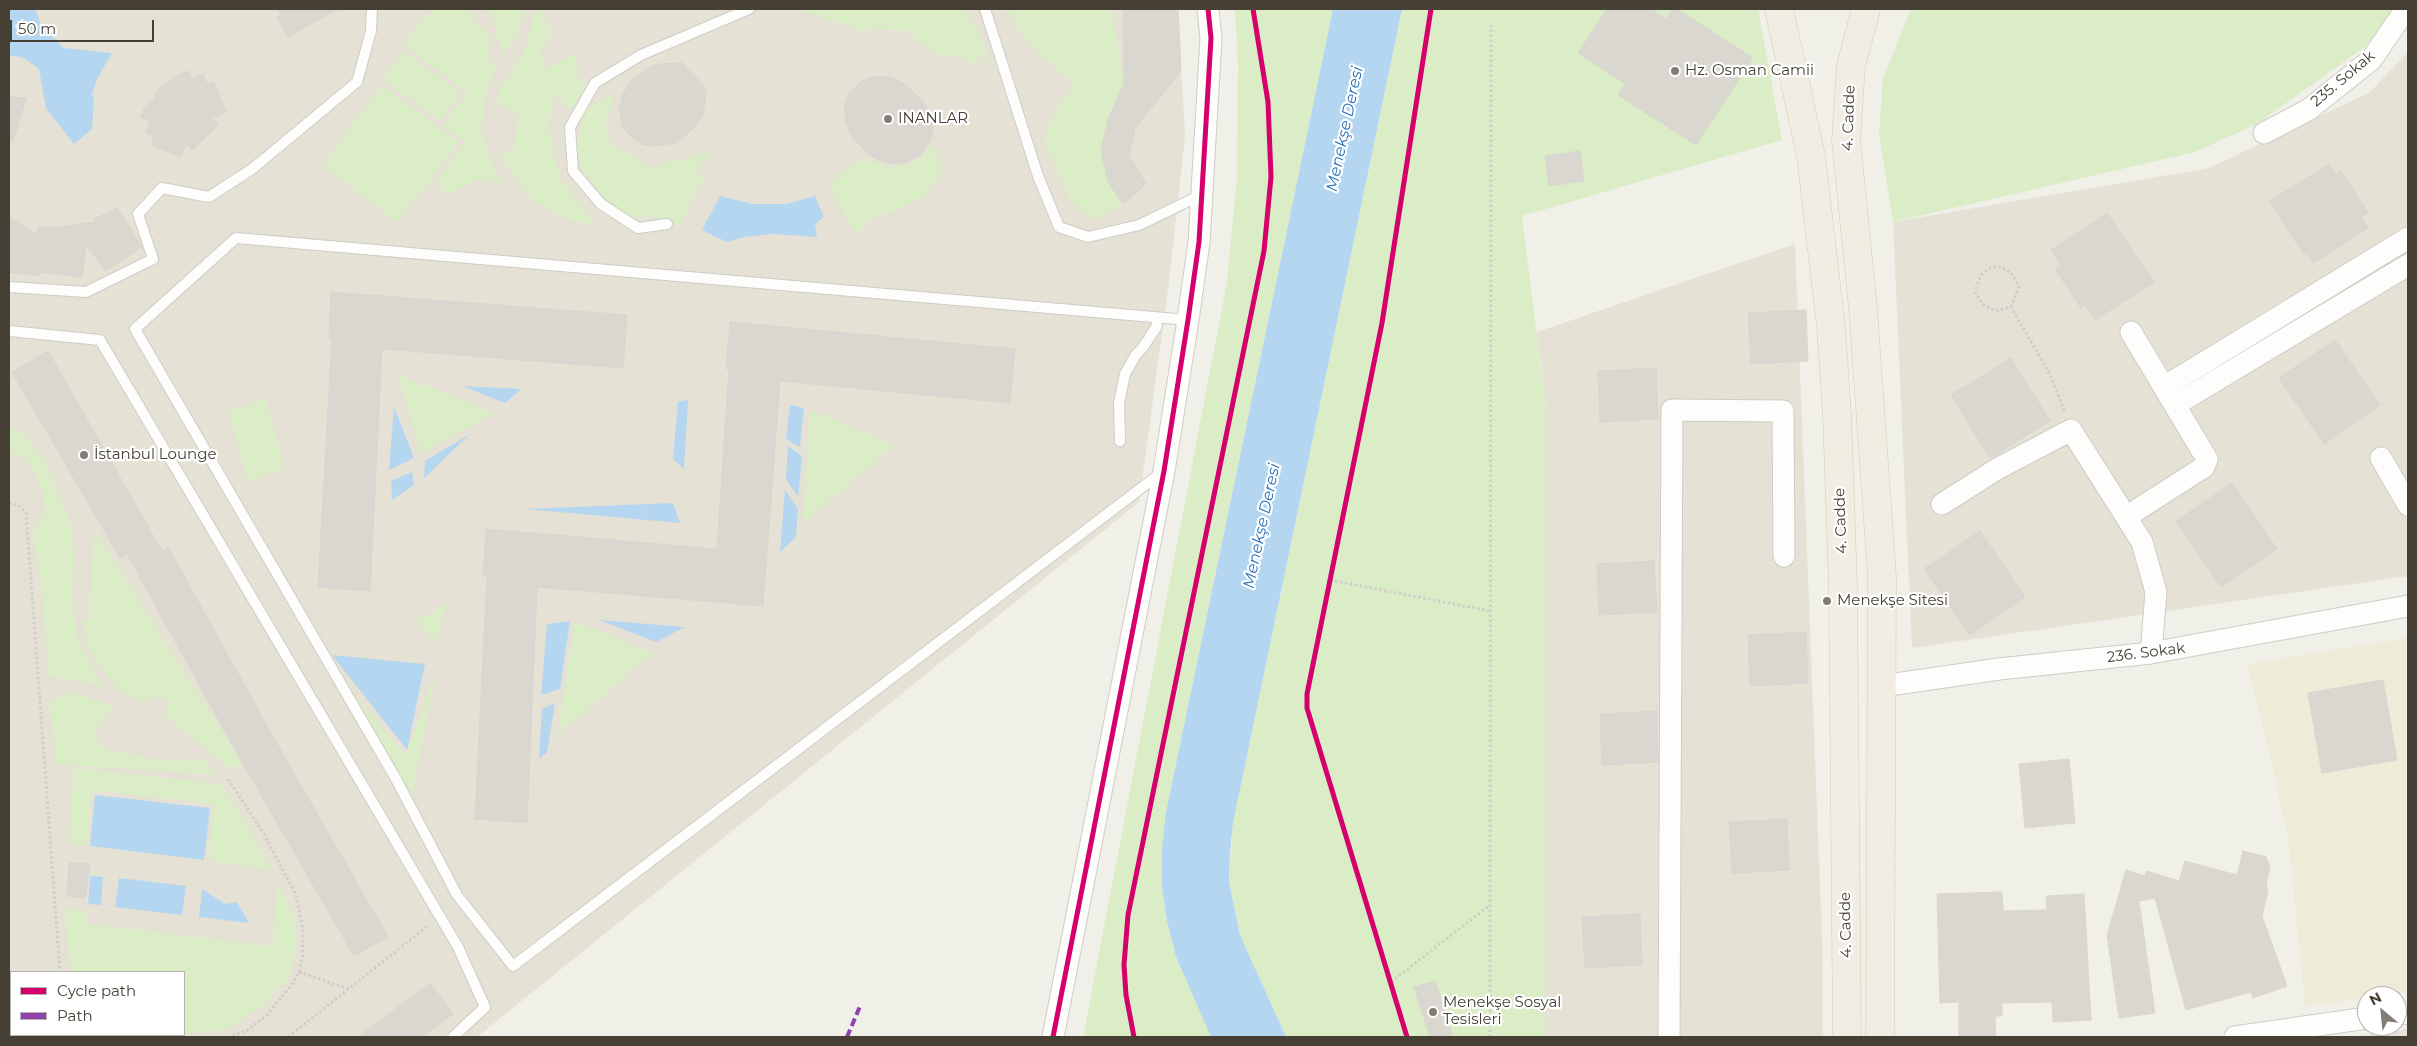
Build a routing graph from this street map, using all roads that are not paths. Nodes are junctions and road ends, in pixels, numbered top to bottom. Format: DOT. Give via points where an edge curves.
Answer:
graph roads {
  1 [pos="372,9"];
  2 [pos="749,9"];
  3 [pos="984,9"];
  4 [pos="1208,9"];
  5 [pos="1779,9"];
  6 [pos="1866,9"];
  7 [pos="2406,9"];
  8 [pos="2264,133"];
  9 [pos="1202,194"];
  10 [pos="667,224"];
  11 [pos="2408,238"];
  12 [pos="2408,265"];
  13 [pos="9,287"];
  14 [pos="1156,318"];
  15 [pos="1188,320"];
  16 [pos="9,332"];
  17 [pos="2131,332"];
  18 [pos="2164,387"];
  19 [pos="2175,405"];
  20 [pos="1120,441"];
  21 [pos="2381,458"];
  22 [pos="1164,471"];
  23 [pos="1942,504"];
  24 [pos="2408,505"];
  25 [pos="2126,518"];
  26 [pos="1784,556"];
  27 [pos="2408,606"];
  28 [pos="2151,653"];
  29 [pos="1882,686"];
  30 [pos="2357,1019"];
  31 [pos="453,1037"];
  32 [pos="1053,1037"];
  33 [pos="1668,1037"];
  34 [pos="1847,1037"];
  35 [pos="1880,1037"];
  36 [pos="2235,1037"];
  1 -- 13 [label="lane" via="371,32 357,82 252,169 209,198 162,188 138,214 153,259 86,292"];
  2 -- 10 [label="lane" via="642,54 595,83 570,127 573,171 601,204 638,228"];
  3 -- 9 [label="lane" via="1038,176 1059,227 1088,237 1139,226"];
  4 -- 9 [label="street" via="1212,38"];
  5 -- 34 [label="main road, 4. Cadde" via="1811,156 1835,385 1843,587"];
  6 -- 29 [label="main road, 4. Cadde" via="1851,66 1846,140 1863,308 1881,567"];
  7 -- 8 [label="street, 235. Sokak" via="2371,60 2308,110"];
  9 -- 15 [label="street"];
  11 -- 18 [label="street"];
  12 -- 19 [label="street"];
  14 -- 15 [label="lane"];
  14 -- 20 [label="lane" via="1157,326 1125,374 1119,404"];
  14 -- 22 [label="lane" via="236,238 135,329 396,779 457,895 513,966"];
  15 -- 22 [label="street"];
  16 -- 31 [label="lane" via="100,340 458,947 485,1006"];
  17 -- 18 [label="street"];
  18 -- 19 [label="street"];
  19 -- 25 [label="street" via="2207,459 2204,468"];
  21 -- 24 [label="street"];
  22 -- 32 [label="street"];
  23 -- 25 [label="street" via="1997,469 2071,430"];
  25 -- 28 [label="street" via="2142,542 2156,592"];
  26 -- 33 [label="street" via="1783,411 1672,410"];
  27 -- 28 [label="street, 236. Sokak"];
  28 -- 29 [label="street, 236. Sokak" via="1999,669"];
  29 -- 35 [label="main road, 4. Cadde"];
  30 -- 36 [label="street"];
}
